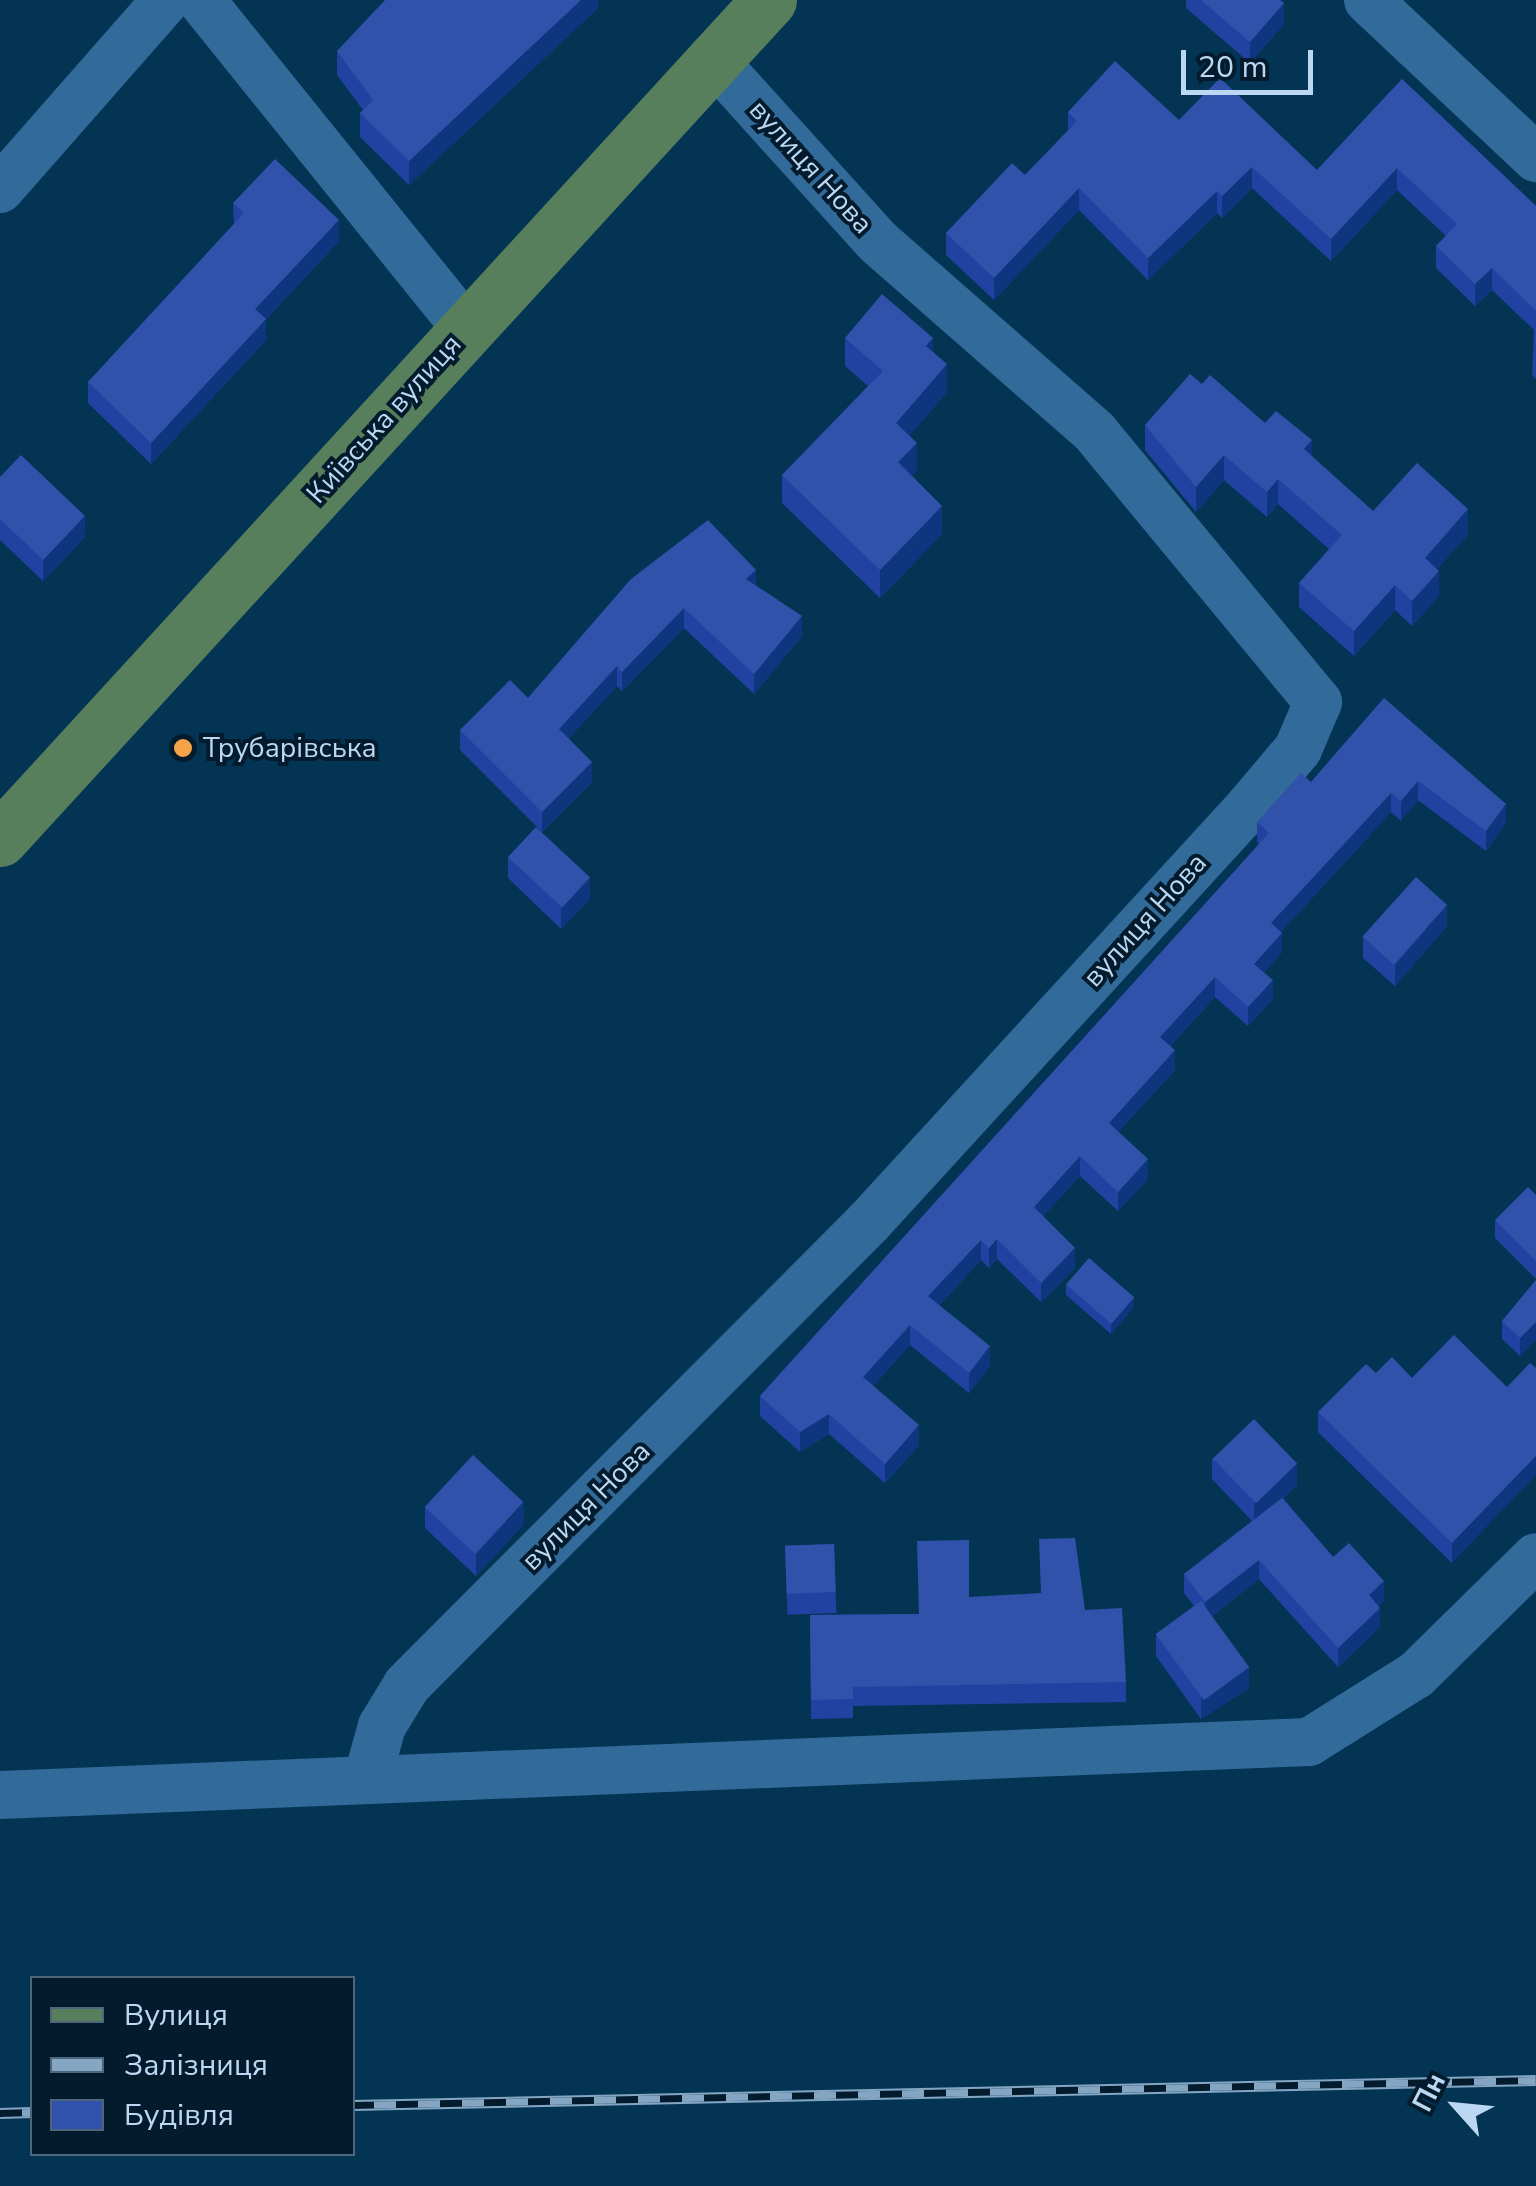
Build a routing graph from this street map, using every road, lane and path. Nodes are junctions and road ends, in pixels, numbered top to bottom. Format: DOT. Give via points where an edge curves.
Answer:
graph roads {
  1 [pos="166,0"];
  2 [pos="201,0"];
  3 [pos="769,0"];
  4 [pos="1368,0"];
  5 [pos="712,58"];
  6 [pos="1536,158"];
  7 [pos="0,190"];
  8 [pos="466,328"];
  9 [pos="0,839"];
  10 [pos="1536,1557"];
  11 [pos="367,1780"];
  12 [pos="0,1795"];
  1 -- 7 [label="street"];
  2 -- 8 [label="street"];
  3 -- 5 [label="main road, Київська вулиця"];
  4 -- 6 [label="street"];
  5 -- 8 [label="main road, Київська вулиця"];
  5 -- 11 [label="street, вулиця Нова" via="878,242 1095,432 1318,702 1298,749 1249,807 868,1224 407,1685 382,1726"];
  8 -- 9 [label="main road, Київська вулиця"];
  10 -- 11 [label="street" via="1416,1675 1309,1742"];
  11 -- 12 [label="street"];
}
